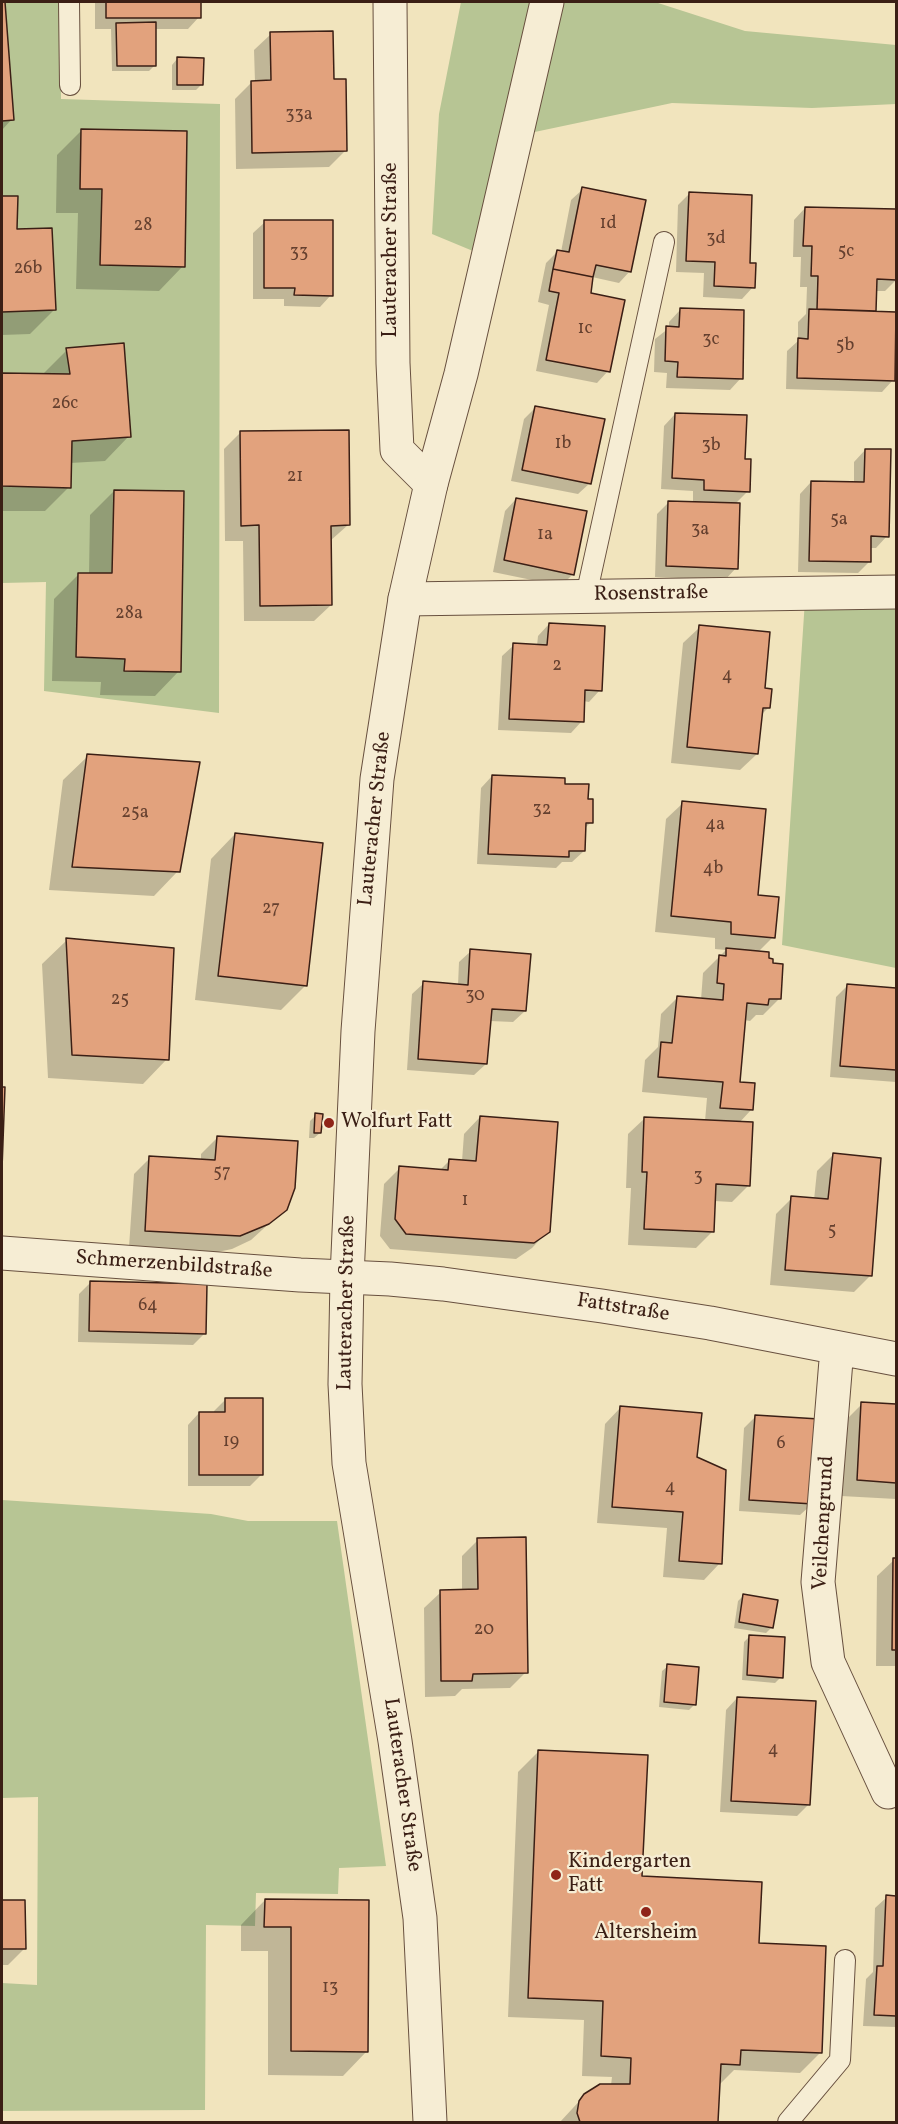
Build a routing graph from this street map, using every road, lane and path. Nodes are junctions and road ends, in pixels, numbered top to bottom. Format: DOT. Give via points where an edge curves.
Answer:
graph roads {
  1 [pos="69,2"];
  2 [pos="390,2"];
  3 [pos="547,2"];
  4 [pos="70,85"];
  5 [pos="664,242"];
  6 [pos="431,484"];
  7 [pos="897,592"];
  8 [pos="586,596"];
  9 [pos="405,599"];
  10 [pos="2,1253"];
  11 [pos="347,1277"];
  12 [pos="837,1348"];
  13 [pos="897,1359"];
  14 [pos="888,1792"];
  15 [pos="845,1960"];
  16 [pos="430,2122"];
  17 [pos="788,2122"];
  1 -- 4 [label="lane"];
  2 -- 6 [label="street, Lauteracher Straße" via="393,363 398,450"];
  3 -- 6 [label="street, Lauteracher Straße"];
  5 -- 8 [label="lane"];
  6 -- 9 [label="street, Lauteracher Straße"];
  7 -- 8 [label="street, Rosenstraße"];
  8 -- 9 [label="street, Rosenstraße"];
  9 -- 11 [label="street, Lauteracher Straße" via="377,779 357,1031"];
  10 -- 11 [label="street, Schmerzenbildstraße"];
  11 -- 12 [label="street, Fattstraße" via="433,1283 602,1306"];
  11 -- 16 [label="street, Lauteracher Straße" via="345,1384 349,1462 420,1918"];
  12 -- 13 [label="street, Fattstraße"];
  12 -- 14 [label="street, Veilchengrund" via="818,1582 828,1662"];
  15 -- 17 [label="lane" via="840,2060"];
}
